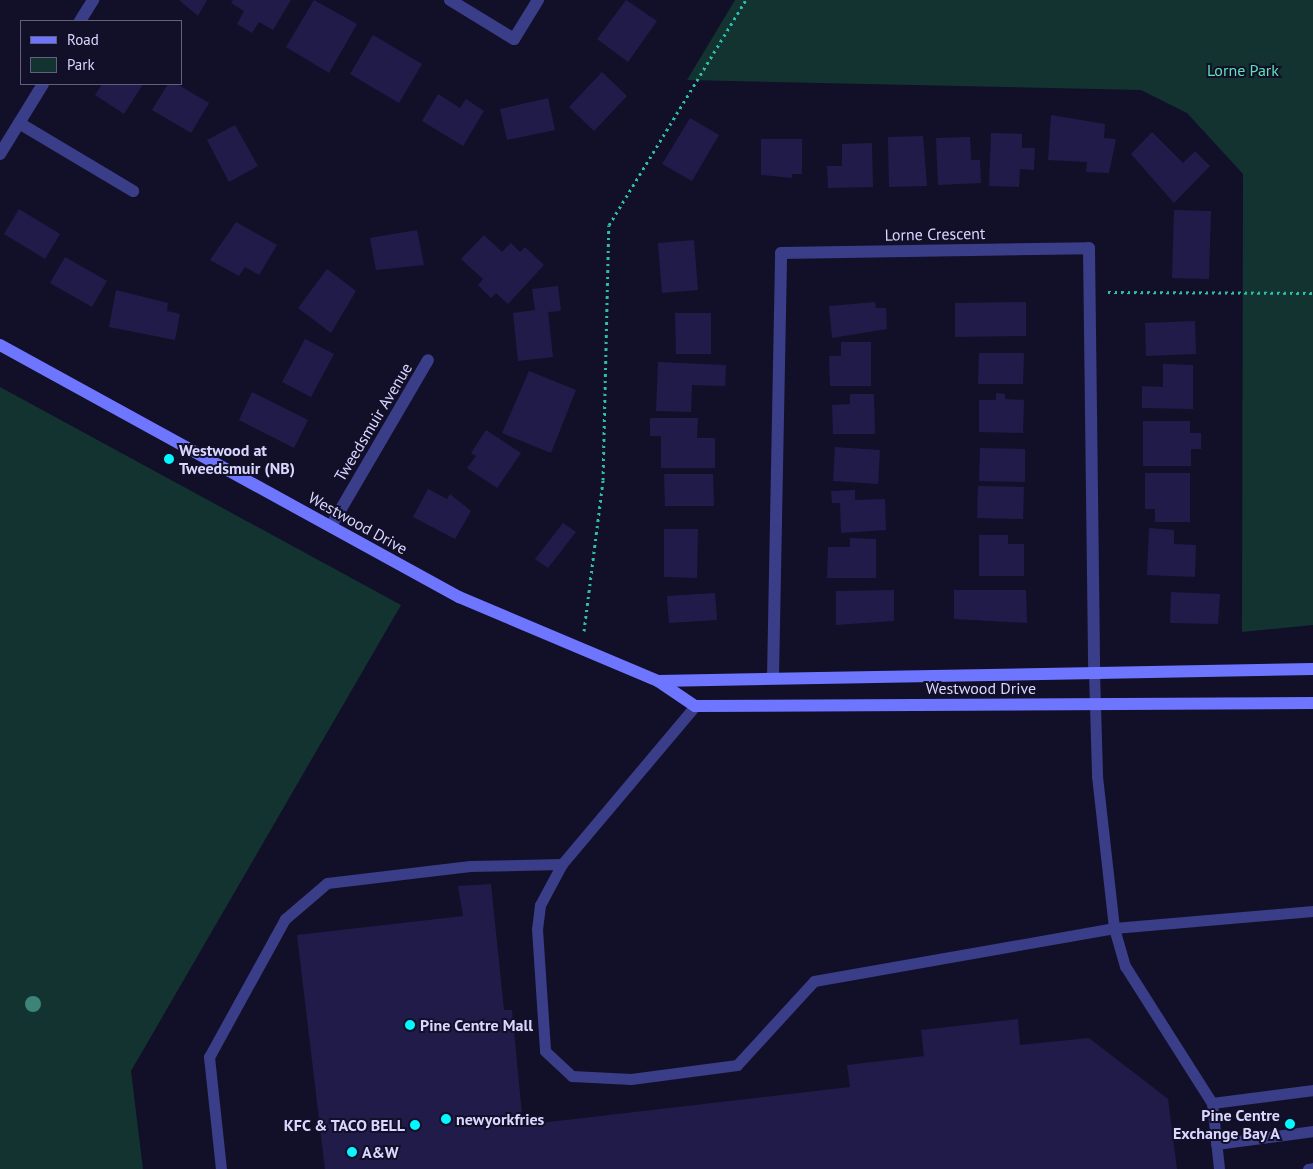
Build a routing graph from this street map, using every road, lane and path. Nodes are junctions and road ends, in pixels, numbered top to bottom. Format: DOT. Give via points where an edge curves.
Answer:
graph roads {
  1 [pos="93,0"];
  2 [pos="450,0"];
  3 [pos="538,0"];
  4 [pos="746,0"];
  5 [pos="81,20"];
  6 [pos="42,85"];
  7 [pos="19,123"];
  8 [pos="0,154"];
  9 [pos="133,191"];
  10 [pos="1090,292"];
  11 [pos="1313,293"];
  12 [pos="0,345"];
  13 [pos="428,360"];
  14 [pos="330,526"];
  15 [pos="582,649"];
  16 [pos="1313,669"];
  17 [pos="1094,672"];
  18 [pos="774,677"];
  19 [pos="658,681"];
  20 [pos="1313,703"];
  21 [pos="1094,704"];
  22 [pos="694,706"];
  23 [pos="562,864"];
  24 [pos="1313,911"];
  25 [pos="1114,928"];
  26 [pos="1313,1090"];
  27 [pos="1212,1103"];
  28 [pos="1313,1132"];
  29 [pos="1216,1144"];
  30 [pos="1313,1168"];
  31 [pos="221,1169"];
  32 [pos="1219,1169"];
  33 [pos="1308,1169"];
  1 -- 5 [label="street"];
  2 -- 3 [label="street" via="514,39"];
  4 -- 15 [label="path" via="609,225 603,480"];
  6 -- 7 [label="street"];
  7 -- 8 [label="street"];
  7 -- 9 [label="street"];
  10 -- 11 [label="path"];
  10 -- 17 [label="street, Lorne Crescent"];
  10 -- 18 [label="street, Lorne Crescent" via="1089,248 781,253"];
  12 -- 14 [label="street, Westwood Drive"];
  13 -- 14 [label="street, Tweedsmuir Avenue"];
  14 -- 15 [label="street, Westwood Drive" via="458,597"];
  15 -- 19 [label="street, Westwood Drive"];
  16 -- 17 [label="street, Westwood Drive"];
  17 -- 18 [label="street, Westwood Drive"];
  17 -- 21 [label="lane"];
  18 -- 19 [label="street, Westwood Drive"];
  19 -- 22 [label="street, Westwood Drive"];
  20 -- 21 [label="street, Westwood Drive"];
  21 -- 22 [label="street, Westwood Drive"];
  21 -- 25 [label="lane" via="1097,776"];
  22 -- 23 [label="lane"];
  23 -- 25 [label="lane" via="540,905 537,928 545,1051 572,1076 631,1079 737,1065 814,981"];
  23 -- 31 [label="lane" via="470,866 327,884 285,919 209,1057"];
  24 -- 25 [label="lane"];
  25 -- 27 [label="lane" via="1125,966"];
  26 -- 27 [label="lane"];
  27 -- 29 [label="lane"];
  28 -- 29 [label="lane"];
  29 -- 32 [label="lane"];
  30 -- 33 [label="lane"];
}
